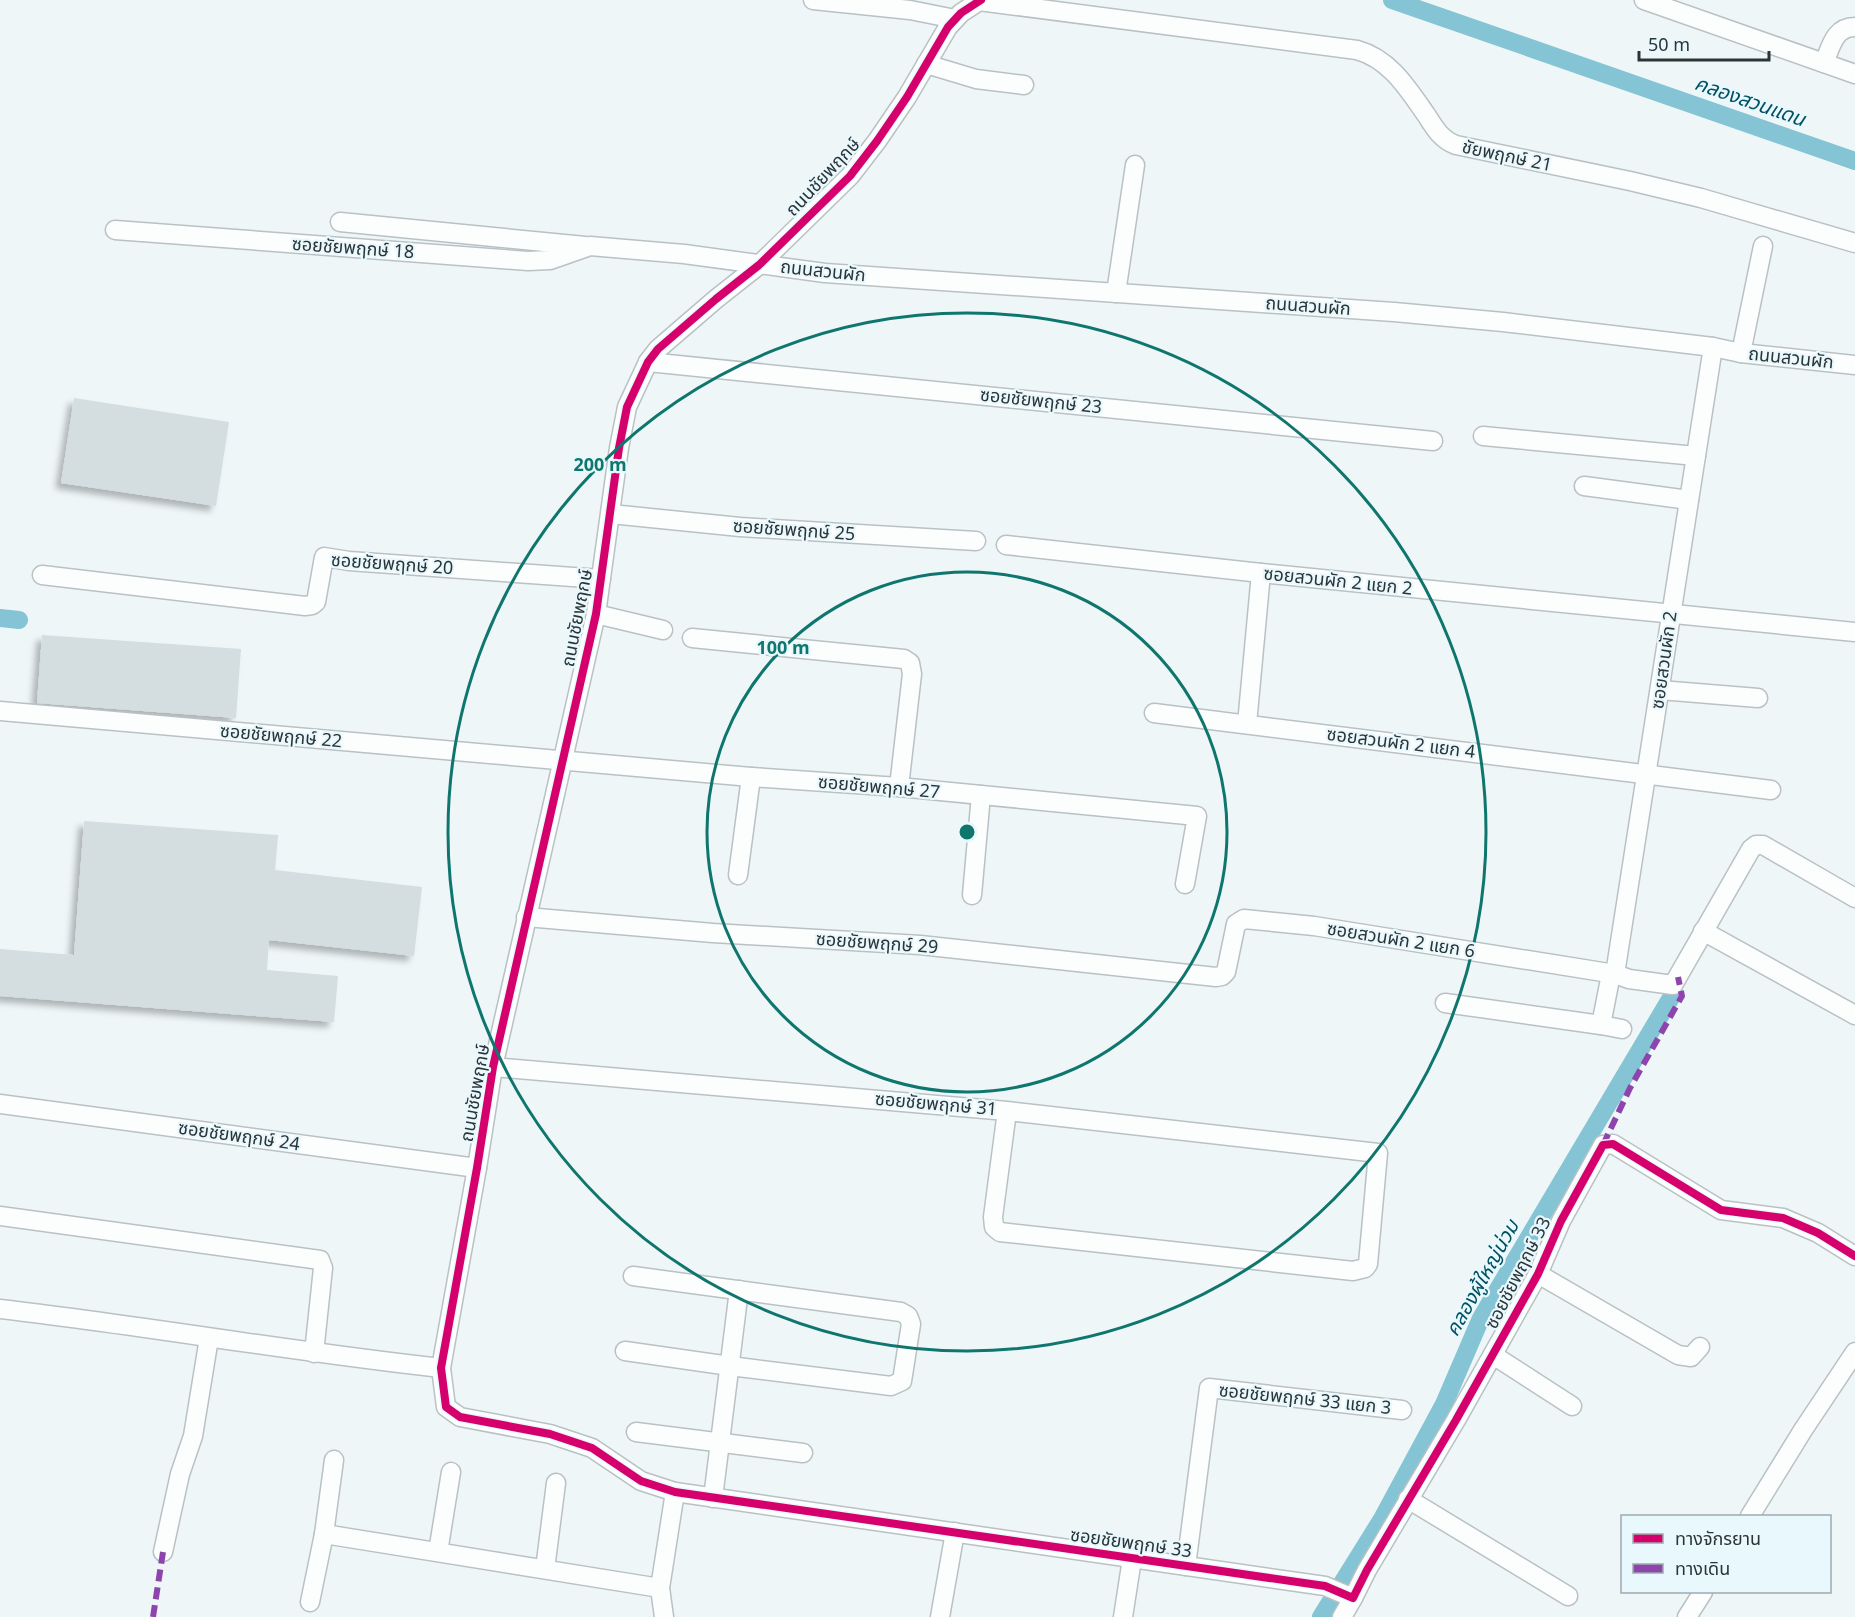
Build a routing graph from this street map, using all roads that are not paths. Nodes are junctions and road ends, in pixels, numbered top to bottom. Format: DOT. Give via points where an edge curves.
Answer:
graph roads {
  1 [pos="813,0"];
  2 [pos="1644,0"];
  3 [pos="980,1"];
  4 [pos="955,19"];
  5 [pos="1855,27"];
  6 [pos="1824,63"];
  7 [pos="926,64"];
  8 [pos="1855,75"];
  9 [pos="1024,85"];
  10 [pos="1134,165"];
  11 [pos="340,222"];
  12 [pos="114,230"];
  13 [pos="1855,243"];
  14 [pos="590,246"];
  15 [pos="1764,246"];
  16 [pos="759,265"];
  17 [pos="1116,293"];
  18 [pos="1713,347"];
  19 [pos="1741,353"];
  20 [pos="648,362"];
  21 [pos="1855,365"];
  22 [pos="1483,436"];
  23 [pos="1433,441"];
  24 [pos="1696,456"];
  25 [pos="1584,486"];
  26 [pos="1689,500"];
  27 [pos="611,514"];
  28 [pos="976,541"];
  29 [pos="1006,545"];
  30 [pos="1261,573"];
  31 [pos="42,575"];
  32 [pos="601,579"];
  33 [pos="1671,613"];
  34 [pos="596,614"];
  35 [pos="663,630"];
  36 [pos="1855,632"];
  37 [pos="692,638"];
  38 [pos="1659,690"];
  39 [pos="1758,698"];
  40 [pos="0,711"];
  41 [pos="1155,713"];
  42 [pos="1247,724"];
  43 [pos="561,760"];
  44 [pos="1646,775"];
  45 [pos="751,777"];
  46 [pos="899,787"];
  47 [pos="1771,790"];
  48 [pos="981,795"];
  49 [pos="738,875"];
  50 [pos="1185,884"];
  51 [pos="972,895"];
  52 [pos="1855,898"];
  53 [pos="526,917"];
  54 [pos="1703,931"];
  55 [pos="1226,972"];
  56 [pos="1613,974"];
  57 [pos="1444,1003"];
  58 [pos="1855,1015"];
  59 [pos="1601,1025"];
  60 [pos="1622,1029"];
  61 [pos="493,1067"];
  62 [pos="0,1104"];
  63 [pos="1007,1111"];
  64 [pos="477,1168"];
  65 [pos="0,1216"];
  66 [pos="1855,1256"];
  67 [pos="1538,1275"];
  68 [pos="633,1276"];
  69 [pos="739,1290"];
  70 [pos="0,1308"];
  71 [pos="209,1338"];
  72 [pos="1700,1347"];
  73 [pos="625,1351"];
  74 [pos="1855,1352"];
  75 [pos="314,1353"];
  76 [pos="1493,1355"];
  77 [pos="730,1366"];
  78 [pos="441,1368"];
  79 [pos="1572,1406"];
  80 [pos="1402,1410"];
  81 [pos="636,1432"];
  82 [pos="721,1442"];
  83 [pos="803,1453"];
  84 [pos="334,1460"];
  85 [pos="451,1472"];
  86 [pos="556,1483"];
  87 [pos="675,1492"];
  88 [pos="713,1498"];
  89 [pos="1408,1499"];
  90 [pos="1751,1515"];
  91 [pos="955,1532"];
  92 [pos="324,1534"];
  93 [pos="163,1552"];
  94 [pos="438,1552"];
  95 [pos="1132,1558"];
  96 [pos="1186,1566"];
  97 [pos="545,1569"];
  98 [pos="660,1588"];
  99 [pos="1702,1593"];
  100 [pos="1347,1595"];
  101 [pos="1568,1596"];
  102 [pos="310,1602"];
  103 [pos="664,1617"];
  104 [pos="940,1617"];
  105 [pos="1123,1617"];
  106 [pos="1342,1617"];
  107 [pos="1687,1617"];
  1 -- 4 [label="street" via="917,10"];
  2 -- 6 [label="street"];
  3 -- 4 [label="street, ถนนชัยพฤกษ์"];
  3 -- 13 [label="street, ชัยพฤกษ์ 21" via="1357,50 1376,57 1402,81 1443,138 1456,146 1701,198"];
  4 -- 7 [label="street, ถนนชัยพฤกษ์"];
  5 -- 6 [label="street" via="1836,35"];
  6 -- 8 [label="street"];
  7 -- 9 [label="street" via="976,79"];
  7 -- 16 [label="street, ถนนชัยพฤกษ์" via="850,176"];
  10 -- 17 [label="street"];
  11 -- 14 [label="street, ซอยชัยพฤกษ์ 18"];
  12 -- 14 [label="street, ซอยชัยพฤกษ์ 18" via="528,261 550,260"];
  14 -- 16 [label="street, ซอยชัยพฤกษ์ 18"];
  15 -- 19 [label="street"];
  16 -- 17 [label="street, ถนนสวนผัก"];
  16 -- 20 [label="street, ถนนชัยพฤกษ์" via="658,349"];
  17 -- 18 [label="street, ถนนสวนผัก" via="1405,313"];
  18 -- 19 [label="street, ถนนสวนผัก"];
  18 -- 24 [label="street, ซอยสวนผัก 2"];
  19 -- 21 [label="street, ถนนสวนผัก"];
  20 -- 23 [label="street, ซอยชัยพฤกษ์ 23"];
  20 -- 27 [label="street, ถนนชัยพฤกษ์" via="627,408"];
  22 -- 24 [label="street"];
  24 -- 26 [label="street, ซอยสวนผัก 2"];
  25 -- 26 [label="street"];
  26 -- 33 [label="street, ซอยสวนผัก 2"];
  27 -- 28 [label="street, ซอยชัยพฤกษ์ 25"];
  27 -- 32 [label="street, ถนนชัยพฤกษ์"];
  29 -- 30 [label="street, ซอยสวนผัก 2 แยก 2"];
  30 -- 33 [label="street, ซอยสวนผัก 2 แยก 2"];
  30 -- 42 [label="street"];
  31 -- 32 [label="street, ซอยชัยพฤกษ์ 20" via="304,606 316,602 324,557"];
  32 -- 34 [label="street, ถนนชัยพฤกษ์"];
  33 -- 36 [label="street, ซอยสวนผัก 2 แยก 2"];
  33 -- 38 [label="street, ซอยสวนผัก 2"];
  34 -- 35 [label="street"];
  34 -- 43 [label="street, ถนนชัยพฤกษ์"];
  37 -- 46 [label="street" via="904,659 910,663"];
  38 -- 39 [label="street"];
  38 -- 44 [label="street, ซอยสวนผัก 2"];
  40 -- 43 [label="street, ซอยชัยพฤกษ์ 22"];
  41 -- 42 [label="street, ซอยสวนผัก 2 แยก 4"];
  42 -- 44 [label="street, ซอยสวนผัก 2 แยก 4"];
  43 -- 45 [label="street, ซอยชัยพฤกษ์ 27"];
  43 -- 53 [label="street, ถนนชัยพฤกษ์"];
  44 -- 47 [label="street, ซอยสวนผัก 2 แยก 4"];
  44 -- 56 [label="street, ซอยสวนผัก 2"];
  45 -- 46 [label="street, ซอยชัยพฤกษ์ 27"];
  45 -- 49 [label="street"];
  46 -- 48 [label="street, ซอยชัยพฤกษ์ 27"];
  48 -- 50 [label="street, ซอยชัยพฤกษ์ 27" via="1197,816"];
  48 -- 51 [label="street"];
  52 -- 54 [label="street" via="1763,845 1756,845"];
  53 -- 55 [label="street, ซอยชัยพฤกษ์ 29" via="920,945 1216,977"];
  53 -- 61 [label="street, ถนนชัยพฤกษ์"];
  54 -- 56 [label="street, ซอยสวนผัก 2 แยก 6" via="1673,986"];
  54 -- 58 [label="street"];
  55 -- 56 [label="street, ซอยสวนผัก 2 แยก 6" via="1236,924 1244,919 1314,926"];
  56 -- 59 [label="street, ซอยสวนผัก 2"];
  57 -- 59 [label="street"];
  59 -- 60 [label="street"];
  61 -- 63 [label="street, ซอยชัยพฤกษ์ 31"];
  61 -- 64 [label="street, ถนนชัยพฤกษ์"];
  62 -- 64 [label="street, ซอยชัยพฤกษ์ 24"];
  63 -- 63 [label="street, ซอยชัยพฤกษ์ 31" via="1378,1153 1370,1259 1365,1268 1353,1271 1000,1232 994,1227 993,1217"];
  64 -- 78 [label="street, ถนนชัยพฤกษ์"];
  65 -- 75 [label="street" via="320,1260 323,1268"];
  66 -- 67 [label="street, ซอยชัยพฤกษ์ 33" via="1818,1233 1783,1218 1721,1210 1613,1144 1603,1145 1561,1221"];
  67 -- 72 [label="street" via="1678,1355 1691,1357"];
  67 -- 76 [label="street, ซอยชัยพฤกษ์ 33"];
  68 -- 69 [label="street"];
  69 -- 77 [label="street"];
  69 -- 77 [label="street" via="901,1312 911,1324 902,1381 891,1386"];
  70 -- 71 [label="street"];
  71 -- 75 [label="street"];
  71 -- 93 [label="street" via="194,1436 180,1474"];
  73 -- 77 [label="street"];
  74 -- 90 [label="street"];
  75 -- 78 [label="street"];
  76 -- 79 [label="street"];
  76 -- 89 [label="street, ซอยชัยพฤกษ์ 33"];
  77 -- 82 [label="street"];
  78 -- 87 [label="street, ซอยชัยพฤกษ์ 33" via="446,1407 460,1417 550,1434 592,1448 641,1481"];
  80 -- 96 [label="street, ซอยชัยพฤกษ์ 33 แยก 3" via="1209,1388"];
  81 -- 82 [label="street"];
  82 -- 83 [label="street"];
  82 -- 88 [label="street"];
  84 -- 92 [label="street"];
  85 -- 94 [label="street"];
  86 -- 97 [label="street"];
  87 -- 88 [label="street, ซอยชัยพฤกษ์ 33"];
  87 -- 98 [label="street"];
  88 -- 91 [label="street, ซอยชัยพฤกษ์ 33"];
  89 -- 100 [label="street, ซอยชัยพฤกษ์ 33" via="1367,1570"];
  89 -- 101 [label="street"];
  91 -- 95 [label="street, ซอยชัยพฤกษ์ 33"];
  91 -- 104 [label="street"];
  92 -- 94 [label="street"];
  92 -- 102 [label="street"];
  94 -- 97 [label="street"];
  95 -- 96 [label="street, ซอยชัยพฤกษ์ 33"];
  95 -- 105 [label="street"];
  96 -- 100 [label="street, ซอยชัยพฤกษ์ 33" via="1325,1586"];
  97 -- 98 [label="street"];
  98 -- 103 [label="street"];
  99 -- 107 [label="street"];
  100 -- 106 [label="street"];
}
